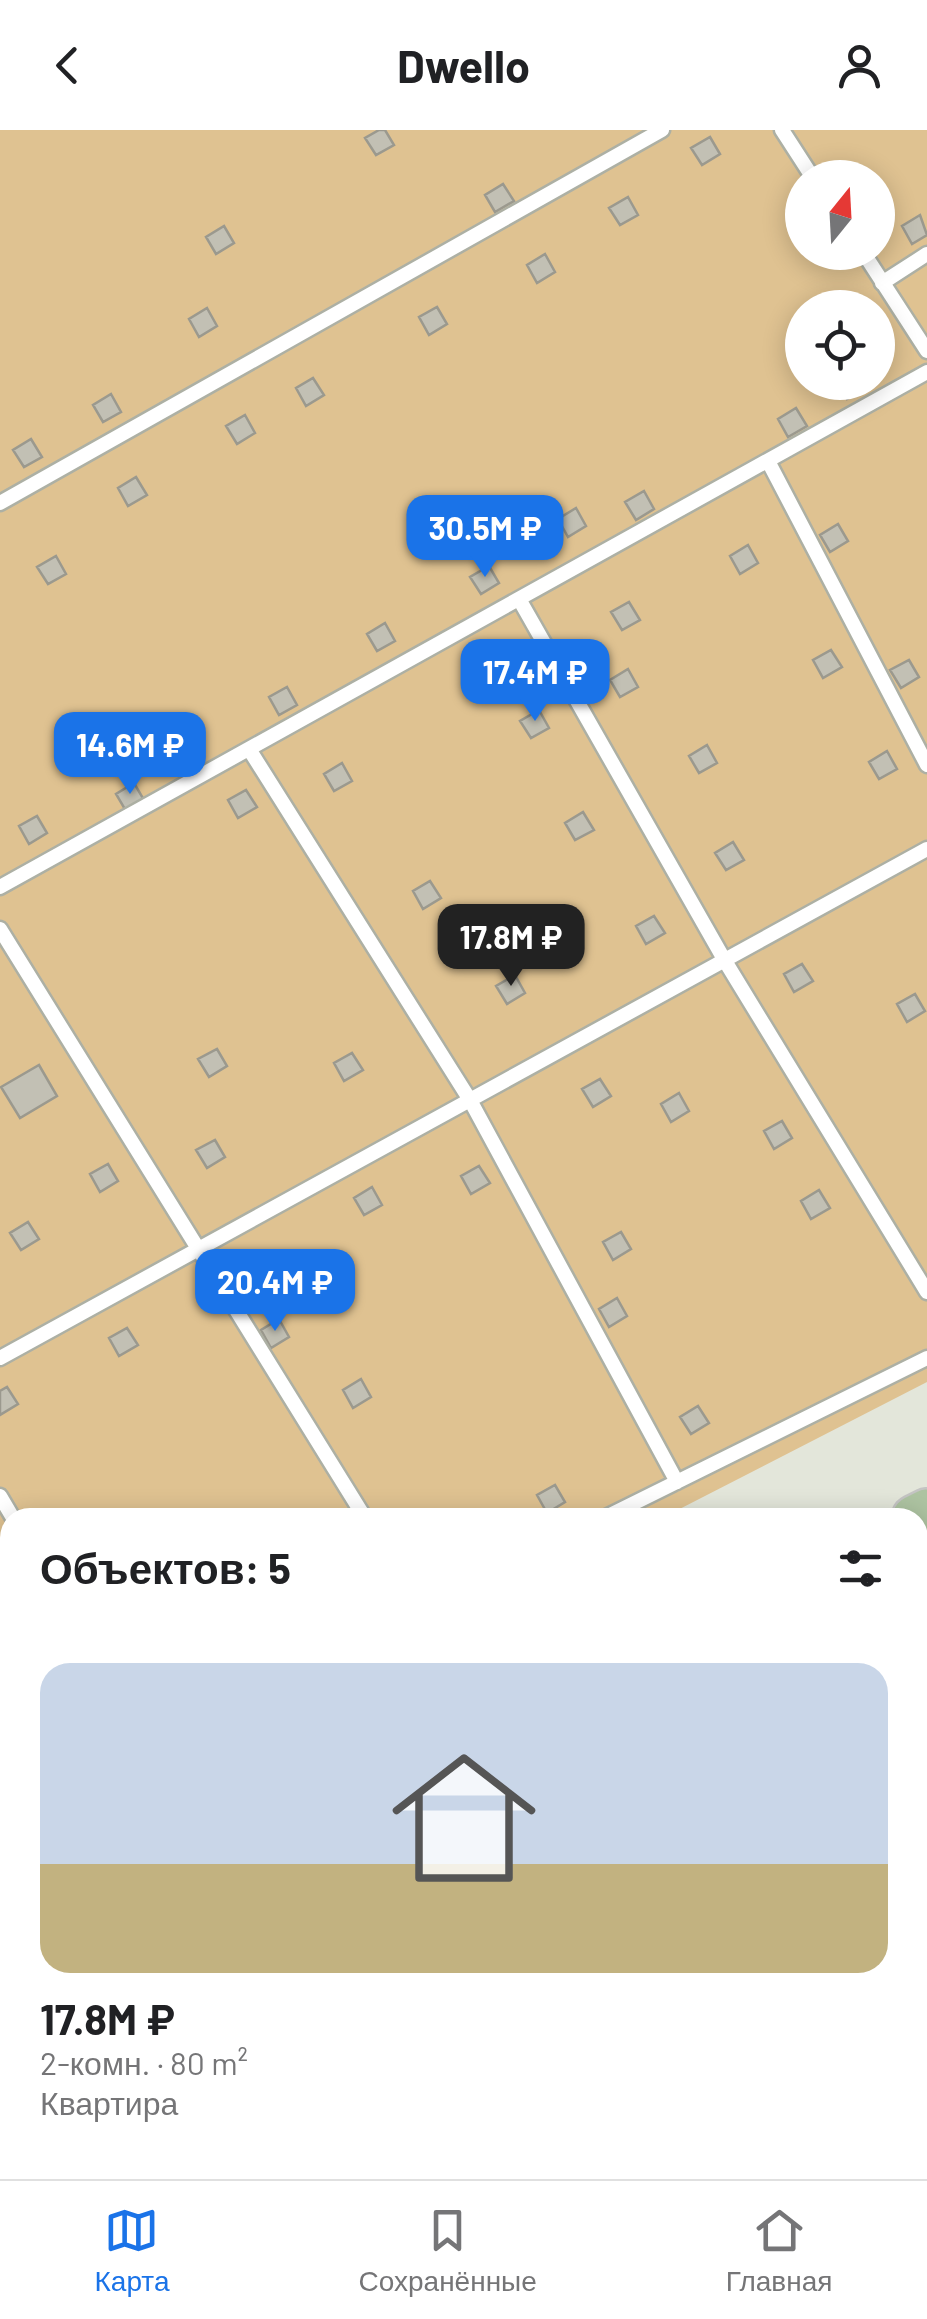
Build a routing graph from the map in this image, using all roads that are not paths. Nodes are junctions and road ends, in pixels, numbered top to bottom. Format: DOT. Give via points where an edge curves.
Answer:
graph roads {
  1 [pos="662,130"];
  2 [pos="782,130"];
  3 [pos="802,160"];
  4 [pos="927,254"];
  5 [pos="874,270"];
  6 [pos="882,283"];
  7 [pos="927,351"];
  8 [pos="927,372"];
  9 [pos="768,461"];
  10 [pos="0,503"];
  11 [pos="520,598"];
  12 [pos="249,749"];
  13 [pos="927,765"];
  14 [pos="927,850"];
  15 [pos="0,886"];
  16 [pos="0,929"];
  17 [pos="724,961"];
  18 [pos="470,1100"];
  19 [pos="199,1249"];
  20 [pos="927,1292"];
  21 [pos="0,1358"];
  22 [pos="927,1358"];
  23 [pos="677,1482"];
  24 [pos="359,1508"];
  25 [pos="624,1508"];
  1 -- 10 [label="lane"];
  2 -- 3 [label="lane"];
  4 -- 6 [label="lane"];
  5 -- 6 [label="lane"];
  6 -- 7 [label="lane"];
  8 -- 9 [label="lane"];
  9 -- 11 [label="lane"];
  9 -- 13 [label="lane"];
  11 -- 12 [label="lane"];
  11 -- 17 [label="lane"];
  12 -- 15 [label="lane"];
  12 -- 18 [label="lane"];
  14 -- 17 [label="lane"];
  16 -- 19 [label="lane"];
  17 -- 18 [label="lane"];
  17 -- 20 [label="lane"];
  18 -- 19 [label="lane"];
  18 -- 23 [label="lane"];
  19 -- 21 [label="lane"];
  19 -- 24 [label="lane"];
  22 -- 23 [label="lane"];
  23 -- 25 [label="lane"];
}
